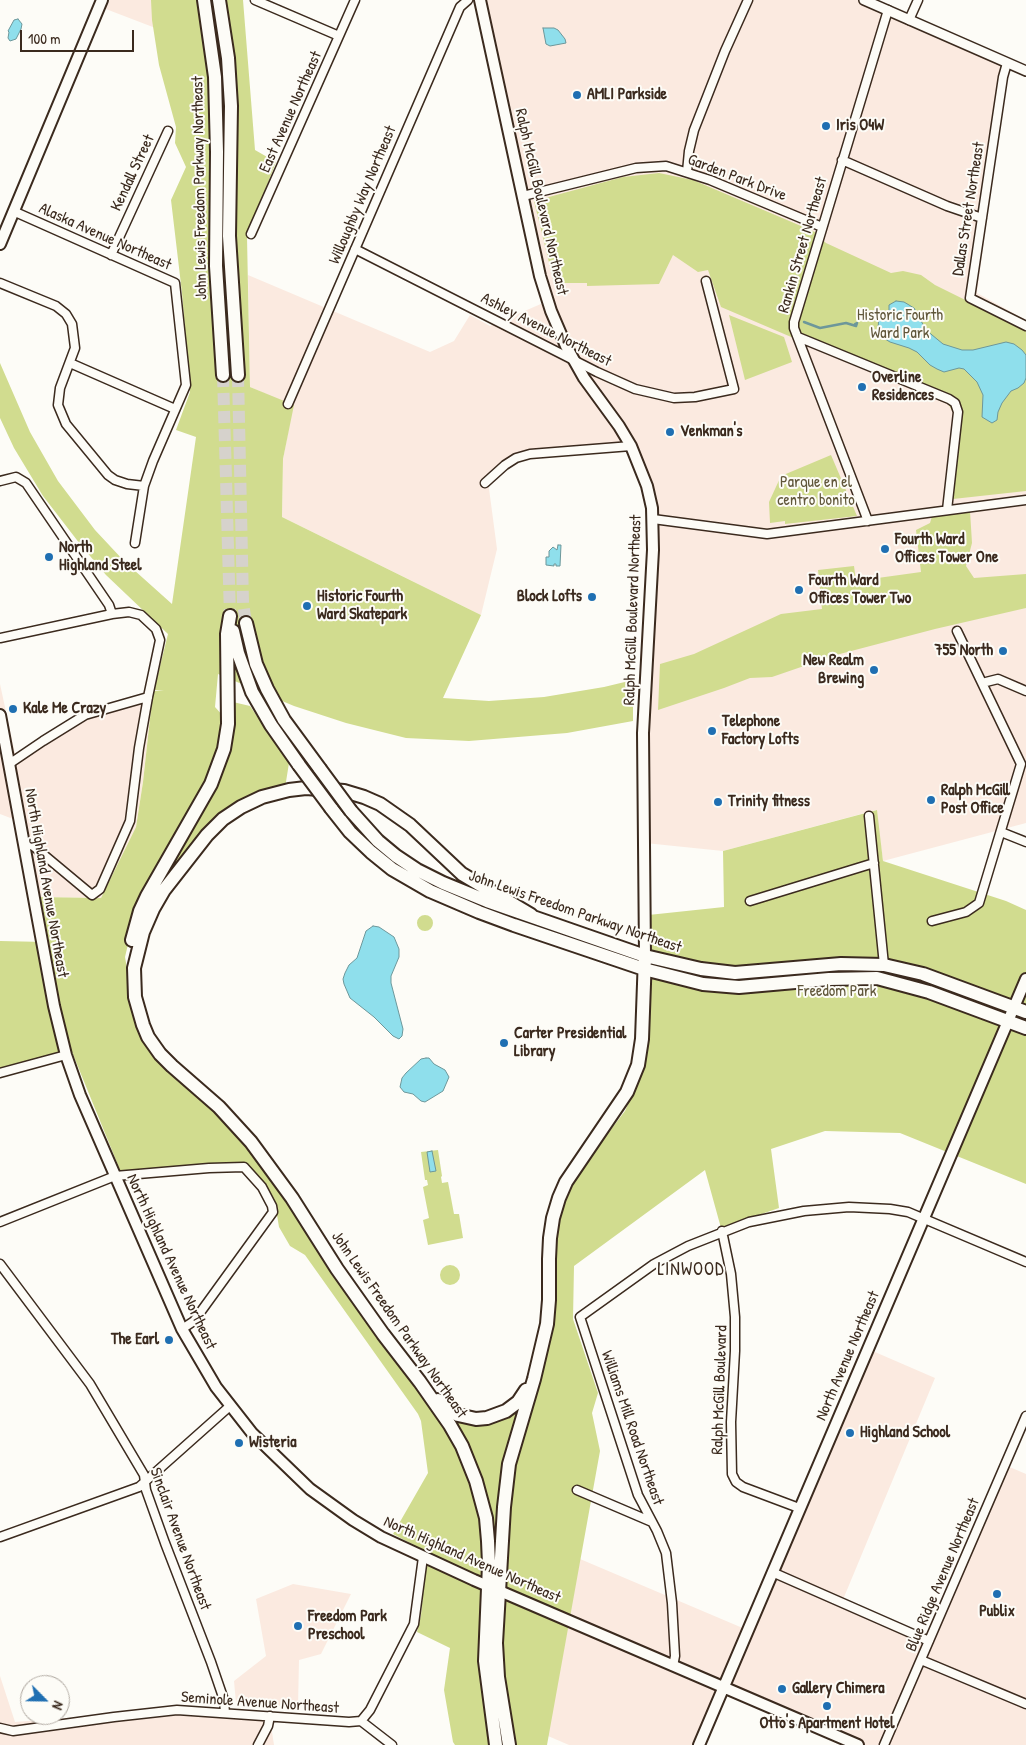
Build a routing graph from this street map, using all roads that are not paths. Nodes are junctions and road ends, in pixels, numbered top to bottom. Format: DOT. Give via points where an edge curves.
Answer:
graph roads {
  1 [pos="102,0"];
  2 [pos="204,0"];
  3 [pos="219,0"];
  4 [pos="255,0"];
  5 [pos="355,0"];
  6 [pos="468,0"];
  7 [pos="480,0"];
  8 [pos="748,0"];
  9 [pos="864,0"];
  10 [pos="918,0"];
  11 [pos="888,10"];
  12 [pos="909,20"];
  13 [pos="339,36"];
  14 [pos="1007,63"];
  15 [pos="1026,71"];
  16 [pos="168,131"];
  17 [pos="842,160"];
  18 [pos="687,172"];
  19 [pos="523,196"];
  20 [pos="13,211"];
  21 [pos="982,218"];
  22 [pos="822,227"];
  23 [pos="252,234"];
  24 [pos="0,244"];
  25 [pos="355,249"];
  26 [pos="111,254"];
  27 [pos="706,281"];
  28 [pos="0,283"];
  29 [pos="1026,326"];
  30 [pos="798,337"];
  31 [pos="575,362"];
  32 [pos="70,363"];
  33 [pos="224,375"];
  34 [pos="238,375"];
  35 [pos="288,404"];
  36 [pos="175,409"];
  37 [pos="631,446"];
  38 [pos="0,481"];
  39 [pos="485,483"];
  40 [pos="144,486"];
  41 [pos="1026,500"];
  42 [pos="947,510"];
  43 [pos="653,519"];
  44 [pos="868,521"];
  45 [pos="135,543"];
  46 [pos="112,614"];
  47 [pos="246,623"];
  48 [pos="957,631"];
  49 [pos="0,638"];
  50 [pos="982,683"];
  51 [pos="1026,691"];
  52 [pos="148,697"];
  53 [pos="0,715"];
  54 [pos="3,748"];
  55 [pos="9,764"];
  56 [pos="870,816"];
  57 [pos="1001,832"];
  58 [pos="1026,842"];
  59 [pos="24,846"];
  60 [pos="874,864"];
  61 [pos="750,901"];
  62 [pos="531,915"];
  63 [pos="932,921"];
  64 [pos="645,962"];
  65 [pos="884,964"];
  66 [pos="1026,979"];
  67 [pos="133,982"];
  68 [pos="1020,1009"];
  69 [pos="1008,1021"];
  70 [pos="1026,1028"];
  71 [pos="66,1054"];
  72 [pos="0,1073"];
  73 [pos="115,1176"];
  74 [pos="923,1218"];
  75 [pos="0,1222"];
  76 [pos="722,1231"];
  77 [pos="1026,1262"];
  78 [pos="0,1264"];
  79 [pos="182,1329"];
  80 [pos="540,1358"];
  81 [pos="420,1382"];
  82 [pos="230,1406"];
  83 [pos="1026,1416"];
  84 [pos="145,1482"];
  85 [pos="577,1490"];
  86 [pos="799,1508"];
  87 [pos="652,1522"];
  88 [pos="0,1537"];
  89 [pos="423,1558"];
  90 [pos="772,1572"];
  91 [pos="493,1588"];
  92 [pos="929,1641"];
  93 [pos="921,1660"];
  94 [pos="673,1666"];
  95 [pos="723,1687"];
  96 [pos="1026,1704"];
  97 [pos="225,1712"];
  98 [pos="270,1716"];
  99 [pos="361,1721"];
  100 [pos="0,1728"];
  101 [pos="258,1745"];
  102 [pos="392,1745"];
  103 [pos="496,1745"];
  104 [pos="509,1745"];
  105 [pos="699,1745"];
  106 [pos="858,1745"];
  107 [pos="884,1745"];
  1 -- 20 [label="main road"];
  2 -- 33 [label="highway, John Lewis Freedom Parkway Northeast" via="215,86 216,266"];
  3 -- 34 [label="highway, John Lewis Freedom Parkway Northeast" via="228,58 230,246"];
  4 -- 13 [label="street"];
  5 -- 13 [label="street, East Avenue Northeast"];
  6 -- 25 [label="street, Willoughby Way Northeast" via="460,8"];
  7 -- 19 [label="main road, Ralph McGill Boulevard Northeast"];
  8 -- 18 [label="street" via="694,130"];
  9 -- 11 [label="street"];
  10 -- 12 [label="street"];
  11 -- 12 [label="street"];
  11 -- 17 [label="street, Rankin Street Northeast"];
  12 -- 14 [label="street"];
  13 -- 23 [label="street, East Avenue Northeast"];
  14 -- 15 [label="street"];
  14 -- 21 [label="street, Dallas Street Northeast"];
  16 -- 26 [label="street, Kendall Street"];
  17 -- 21 [label="street"];
  17 -- 22 [label="street, Rankin Street Northeast"];
  18 -- 19 [label="street, Garden Park Drive" via="666,166 636,168"];
  18 -- 22 [label="street, Garden Park Drive"];
  19 -- 31 [label="main road, Ralph McGill Boulevard Northeast" via="540,276 551,311"];
  20 -- 24 [label="main road"];
  20 -- 26 [label="street, Alaska Avenue Northeast"];
  21 -- 29 [label="street, Dallas Street Northeast" via="970,298"];
  22 -- 30 [label="street, Rankin Street Northeast" via="794,322"];
  25 -- 31 [label="street, Ashley Avenue Northeast"];
  25 -- 35 [label="street, Willoughby Way Northeast"];
  26 -- 36 [label="street, Alaska Avenue Northeast" via="175,283 186,384"];
  27 -- 31 [label="street, Ashley Avenue Northeast" via="734,389 690,398 662,396"];
  28 -- 32 [label="street" via="56,306 66,314 75,334"];
  30 -- 42 [label="street, Rankin Street Northeast" via="955,403 958,412"];
  30 -- 44 [label="street"];
  31 -- 37 [label="main road, Ralph McGill Boulevard Northeast"];
  32 -- 36 [label="street"];
  32 -- 40 [label="street" via="60,388 58,405 66,424 108,475 127,484"];
  36 -- 40 [label="street"];
  37 -- 39 [label="street" via="523,456 504,465"];
  37 -- 43 [label="main road, Ralph McGill Boulevard Northeast" via="647,486"];
  38 -- 46 [label="street" via="16,477 26,483"];
  40 -- 45 [label="street"];
  41 -- 42 [label="street"];
  42 -- 44 [label="street"];
  43 -- 44 [label="street" via="767,534"];
  43 -- 64 [label="main road, Ralph McGill Boulevard Northeast" via="644,734"];
  46 -- 49 [label="street"];
  46 -- 52 [label="street" via="129,612 141,615 156,629 160,644"];
  47 -- 62 [label="highway, John Lewis Freedom Parkway Northeast, bridge" via="256,664 284,720 378,841 417,870 461,891"];
  48 -- 50 [label="street"];
  50 -- 51 [label="street" via="998,678"];
  50 -- 57 [label="street" via="1020,764"];
  52 -- 55 [label="street" via="86,715"];
  52 -- 59 [label="street" via="130,821 100,889 92,895 32,845"];
  53 -- 54 [label="main road, North Highland Avenue Northeast"];
  54 -- 55 [label="main road, North Highland Avenue Northeast"];
  55 -- 59 [label="main road, North Highland Avenue Northeast"];
  56 -- 60 [label="street"];
  57 -- 58 [label="street"];
  57 -- 63 [label="street" via="979,903 966,912"];
  59 -- 71 [label="main road, North Highland Avenue Northeast"];
  60 -- 61 [label="street"];
  60 -- 65 [label="street"];
  62 -- 64 [label="highway, John Lewis Freedom Parkway Northeast"];
  62 -- 67 [label="highway" via="462,874 410,825 380,804 344,791 289,790 262,797 241,808 223,819 201,842 153,909 138,948"];
  64 -- 65 [label="highway, John Lewis Freedom Parkway Northeast" via="734,973 841,964"];
  64 -- 67 [label="highway, John Lewis Freedom Parkway Northeast, bridge" via="488,916 430,891 392,869 371,852 330,808 263,713 246,679 230,616 226,743 215,775 140,911 131,944"];
  64 -- 69 [label="highway, John Lewis Freedom Parkway Northeast" via="703,984 739,987 877,978 929,992"];
  64 -- 80 [label="highway, John Lewis Freedom Parkway Northeast" via="638,1065 627,1092 566,1182 553,1218 547,1324"];
  65 -- 68 [label="highway, John Lewis Freedom Parkway Northeast" via="923,974"];
  66 -- 68 [label="main road, North Avenue Northeast"];
  67 -- 81 [label="highway, John Lewis Freedom Parkway Northeast" via="142,1025 160,1054 248,1137 382,1334"];
  68 -- 69 [label="main road, North Avenue Northeast"];
  69 -- 70 [label="highway, John Lewis Freedom Parkway Northeast"];
  69 -- 74 [label="main road, North Avenue Northeast"];
  71 -- 72 [label="street"];
  71 -- 73 [label="main road, North Highland Avenue Northeast"];
  73 -- 75 [label="street"];
  73 -- 79 [label="main road, North Highland Avenue Northeast"];
  73 -- 79 [label="street" via="244,1167 262,1187 272,1206 273,1212 194,1321"];
  74 -- 76 [label="street" via="890,1209 834,1208 777,1216"];
  74 -- 77 [label="street"];
  74 -- 86 [label="main road, North Avenue Northeast"];
  76 -- 86 [label="street, Ralph McGill Boulevard" via="732,1274 736,1317 732,1474 743,1487"];
  76 -- 87 [label="street, Williams Mill Road Northeast" via="654,1264 580,1317 638,1495"];
  78 -- 84 [label="street, Sinclair Avenue Northeast" via="90,1384 144,1475"];
  79 -- 82 [label="main road, North Highland Avenue Northeast"];
  80 -- 81 [label="highway" via="528,1388 518,1402 487,1418 469,1418 452,1412"];
  80 -- 91 [label="highway, John Lewis Freedom Parkway Northeast" via="509,1464"];
  81 -- 91 [label="highway, John Lewis Freedom Parkway Northeast" via="456,1435 476,1481 486,1518"];
  82 -- 84 [label="street"];
  82 -- 89 [label="main road, North Highland Avenue Northeast" via="272,1454 310,1489 353,1520"];
  83 -- 92 [label="street, Blue Ridge Avenue Northeast"];
  84 -- 88 [label="street" via="140,1487"];
  84 -- 97 [label="street, Sinclair Avenue Northeast" via="211,1662"];
  85 -- 87 [label="street"];
  86 -- 90 [label="main road, North Avenue Northeast"];
  87 -- 94 [label="street, Williams Mill Road Northeast" via="668,1564"];
  89 -- 91 [label="main road, North Highland Avenue Northeast"];
  89 -- 99 [label="street" via="414,1624 370,1710"];
  90 -- 92 [label="street"];
  90 -- 95 [label="main road, North Avenue Northeast"];
  91 -- 94 [label="main road, North Highland Avenue Northeast"];
  91 -- 103 [label="highway, John Lewis Freedom Parkway Northeast" via="485,1661"];
  91 -- 104 [label="highway, John Lewis Freedom Parkway Northeast" via="497,1620 496,1663"];
  92 -- 93 [label="street, Blue Ridge Avenue Northeast"];
  93 -- 96 [label="street"];
  93 -- 107 [label="street, Blue Ridge Avenue Northeast"];
  94 -- 95 [label="main road, North Highland Avenue Northeast"];
  95 -- 105 [label="main road, North Avenue Northeast"];
  95 -- 106 [label="main road, North Highland Avenue Northeast"];
  97 -- 98 [label="street, Seminole Avenue Northeast"];
  97 -- 100 [label="street, Seminole Avenue Northeast" via="177,1710 13,1731"];
  98 -- 99 [label="street, Seminole Avenue Northeast"];
  98 -- 101 [label="street"];
  99 -- 102 [label="street, Seminole Avenue Northeast"];
}
